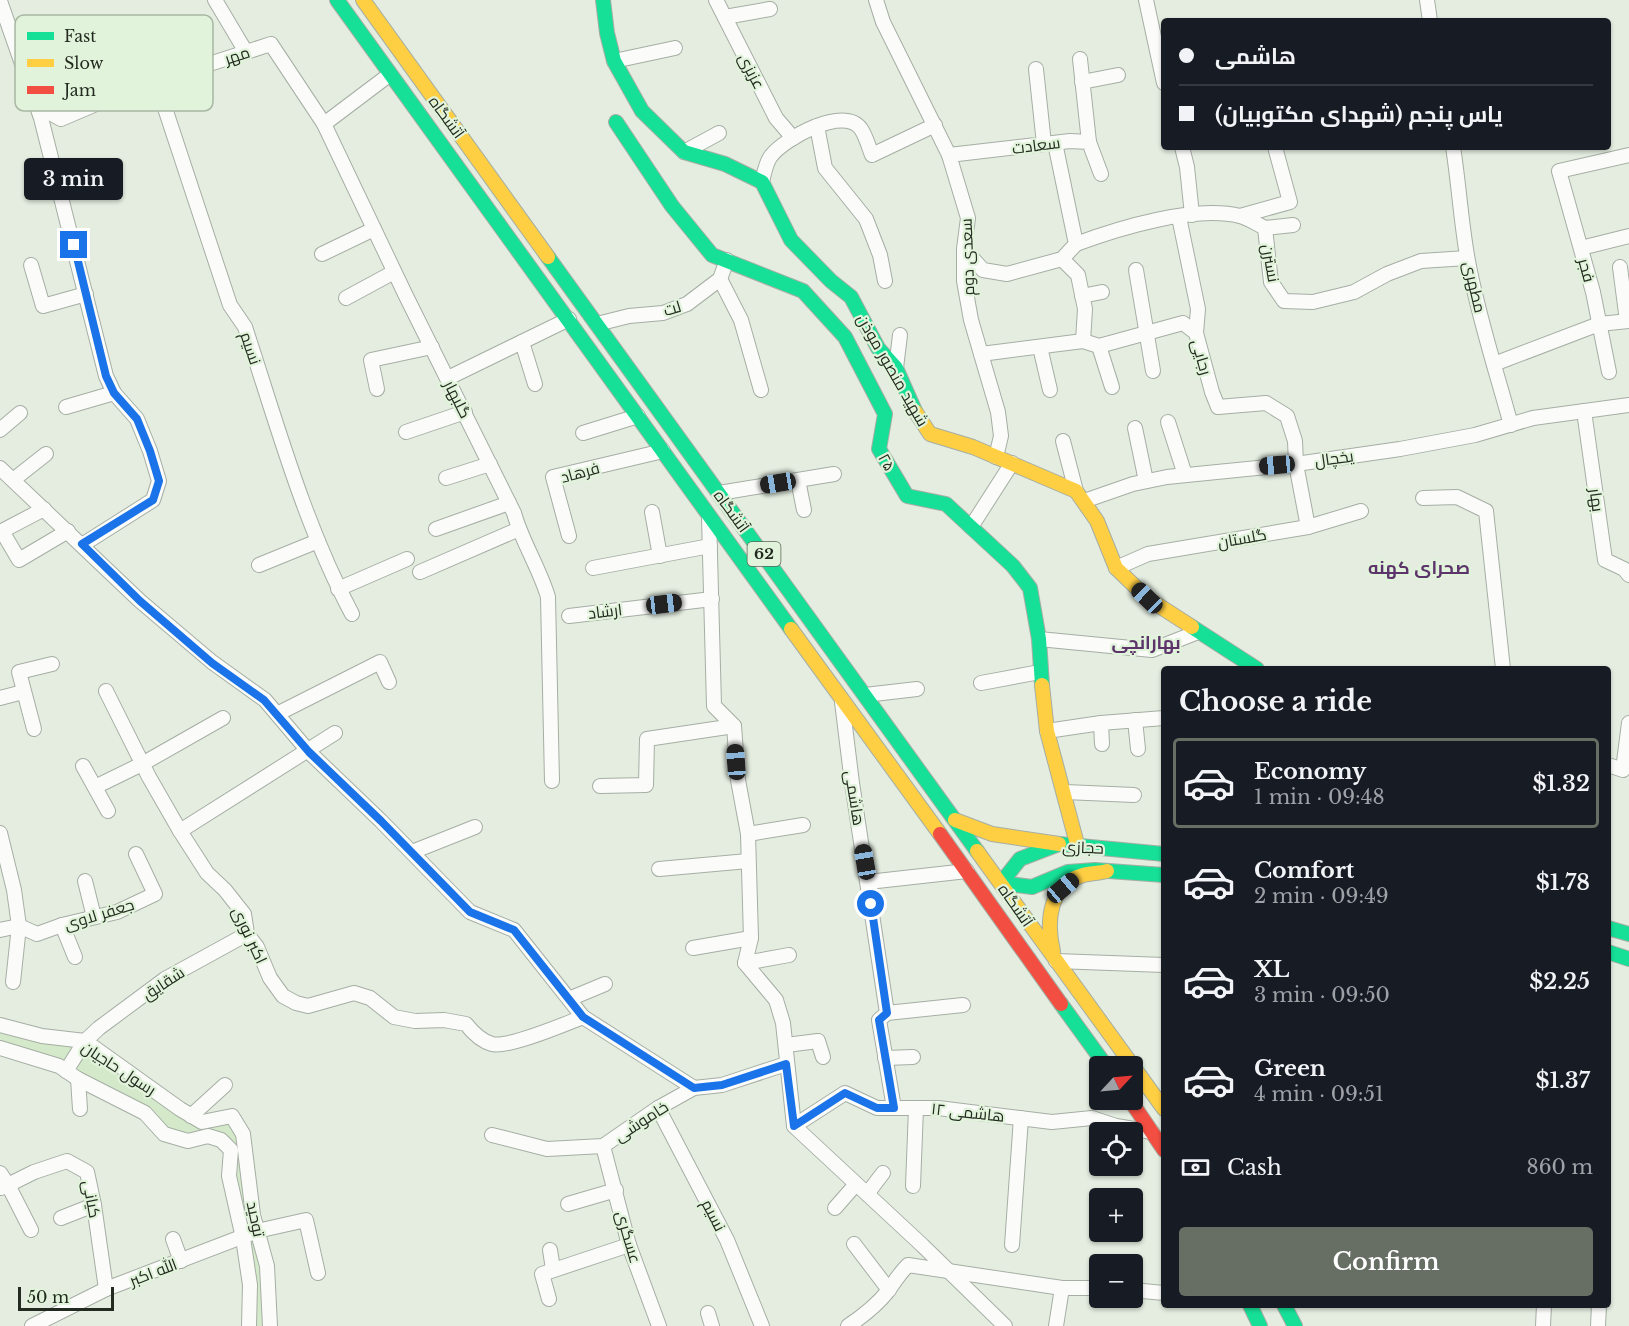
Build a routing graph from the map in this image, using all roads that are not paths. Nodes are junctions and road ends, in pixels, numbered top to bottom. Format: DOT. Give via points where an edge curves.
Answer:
graph roads {
  1 [pos="215,0"];
  2 [pos="337,0"];
  3 [pos="363,0"];
  4 [pos="603,0"];
  5 [pos="716,0"];
  6 [pos="876,0"];
  7 [pos="1146,0"];
  8 [pos="1427,0"];
  9 [pos="0,1"];
  10 [pos="770,9"];
  11 [pos="725,17"];
  12 [pos="3,18"];
  13 [pos="1430,18"];
  14 [pos="271,44"];
  15 [pos="675,48"];
  16 [pos="15,49"];
  17 [pos="246,52"];
  18 [pos="1080,59"];
  19 [pos="614,61"];
  20 [pos="213,63"];
  21 [pos="1161,66"];
  22 [pos="1036,69"];
  23 [pos="389,75"];
  24 [pos="1118,75"];
  25 [pos="1082,82"];
  26 [pos="38,111"];
  27 [pos="46,111"];
  28 [pos="80,111"];
  29 [pos="166,111"];
  30 [pos="628,114"];
  31 [pos="324,124"];
  32 [pos="934,125"];
  33 [pos="817,126"];
  34 [pos="720,133"];
  35 [pos="793,138"];
  36 [pos="1089,142"];
  37 [pos="1049,143"];
  38 [pos="1183,150"];
  39 [pos="1276,150"];
  40 [pos="1454,150"];
  41 [pos="684,152"];
  42 [pos="1629,154"];
  43 [pos="949,155"];
  44 [pos="1101,174"];
  45 [pos="762,182"];
  46 [pos="1186,216"];
  47 [pos="1240,216"];
  48 [pos="1293,225"];
  49 [pos="1265,228"];
  50 [pos="374,229"];
  51 [pos="1629,236"];
  52 [pos="1076,244"];
  53 [pos="1581,248"];
  54 [pos="964,249"];
  55 [pos="322,254"];
  56 [pos="1467,258"];
  57 [pos="1062,259"];
  58 [pos="727,260"];
  59 [pos="31,265"];
  60 [pos="1620,267"];
  61 [pos="1137,270"];
  62 [pos="394,272"];
  63 [pos="720,279"];
  64 [pos="885,281"];
  65 [pos="1102,292"];
  66 [pos="86,294"];
  67 [pos="1082,296"];
  68 [pos="345,298"];
  69 [pos="569,319"];
  70 [pos="1628,321"];
  71 [pos="597,324"];
  72 [pos="1599,324"];
  73 [pos="1147,331"];
  74 [pos="1196,333"];
  75 [pos="900,335"];
  76 [pos="1083,341"];
  77 [pos="522,342"];
  78 [pos="1099,346"];
  79 [pos="432,347"];
  80 [pos="1040,347"];
  81 [pos="981,354"];
  82 [pos="1494,364"];
  83 [pos="896,368"];
  84 [pos="1153,371"];
  85 [pos="1609,372"];
  86 [pos="448,378"];
  87 [pos="535,384"];
  88 [pos="1112,387"];
  89 [pos="377,389"];
  90 [pos="761,390"];
  91 [pos="1050,390"];
  92 [pos="114,393"];
  93 [pos="1629,405"];
  94 [pos="66,408"];
  95 [pos="1584,411"];
  96 [pos="465,412"];
  97 [pos="20,413"];
  98 [pos="638,416"];
  99 [pos="1168,423"];
  100 [pos="1511,425"];
  101 [pos="1135,428"];
  102 [pos="0,430"];
  103 [pos="406,432"];
  104 [pos="583,433"];
  105 [pos="1063,441"];
  106 [pos="663,451"];
  107 [pos="46,454"];
  108 [pos="996,457"];
  109 [pos="1012,463"];
  110 [pos="490,464"];
  111 [pos="1296,464"];
  112 [pos="0,468"];
  113 [pos="834,474"];
  114 [pos="1185,475"];
  115 [pos="446,478"];
  116 [pos="13,480"];
  117 [pos="798,480"];
  118 [pos="1146,481"];
  119 [pos="719,493"];
  120 [pos="1080,496"];
  121 [pos="1423,498"];
  122 [pos="509,502"];
  123 [pos="44,509"];
  124 [pos="804,510"];
  125 [pos="1361,511"];
  126 [pos="652,512"];
  127 [pos="709,517"];
  128 [pos="971,527"];
  129 [pos="1308,527"];
  130 [pos="436,529"];
  131 [pos="519,529"];
  132 [pos="68,531"];
  133 [pos="569,536"];
  134 [pos="318,542"];
  135 [pos="82,544"];
  136 [pos="710,546"];
  137 [pos="660,555"];
  138 [pos="407,559"];
  139 [pos="259,565"];
  140 [pos="593,568"];
  141 [pos="1116,568"];
  142 [pos="420,572"];
  143 [pos="1629,575"];
  144 [pos="338,589"];
  145 [pos="712,598"];
  146 [pos="352,614"];
  147 [pos="569,616"];
  148 [pos="1198,632"];
  149 [pos="1039,639"];
  150 [pos="52,664"];
  151 [pos="1252,666"];
  152 [pos="1503,666"];
  153 [pos="1040,672"];
  154 [pos="389,682"];
  155 [pos="981,682"];
  156 [pos="917,689"];
  157 [pos="106,690"];
  158 [pos="22,692"];
  159 [pos="865,695"];
  160 [pos="841,697"];
  161 [pos="0,698"];
  162 [pos="277,714"];
  163 [pos="223,718"];
  164 [pos="1161,718"];
  165 [pos="1135,720"];
  166 [pos="1101,723"];
  167 [pos="1629,723"];
  168 [pos="734,726"];
  169 [pos="34,729"];
  170 [pos="1047,731"];
  171 [pos="335,734"];
  172 [pos="1102,744"];
  173 [pos="1138,749"];
  174 [pos="309,752"];
  175 [pos="142,764"];
  176 [pos="83,766"];
  177 [pos="1611,766"];
  178 [pos="552,781"];
  179 [pos="600,786"];
  180 [pos="95,787"];
  181 [pos="1065,792"];
  182 [pos="1134,795"];
  183 [pos="108,812"];
  184 [pos="954,819"];
  185 [pos="803,825"];
  186 [pos="475,827"];
  187 [pos="180,831"];
  188 [pos="0,833"];
  189 [pos="748,834"];
  190 [pos="1059,844"];
  191 [pos="1077,844"];
  192 [pos="411,852"];
  193 [pos="136,854"];
  194 [pos="1161,854"];
  195 [pos="748,861"];
  196 [pos="659,869"];
  197 [pos="967,872"];
  198 [pos="1107,872"];
  199 [pos="1161,874"];
  200 [pos="85,880"];
  201 [pos="868,882"];
  202 [pos="1001,883"];
  203 [pos="983,894"];
  204 [pos="94,917"];
  205 [pos="62,925"];
  206 [pos="19,926"];
  207 [pos="1611,929"];
  208 [pos="0,930"];
  209 [pos="247,934"];
  210 [pos="1629,934"];
  211 [pos="751,938"];
  212 [pos="693,948"];
  213 [pos="1611,953"];
  214 [pos="789,955"];
  215 [pos="75,957"];
  216 [pos="1629,959"];
  217 [pos="1056,961"];
  218 [pos="746,963"];
  219 [pos="1161,965"];
  220 [pos="13,982"];
  221 [pos="605,984"];
  222 [pos="569,999"];
  223 [pos="963,1005"];
  224 [pos="887,1013"];
  225 [pos="583,1017"];
  226 [pos="0,1025"];
  227 [pos="22,1032"];
  228 [pos="85,1041"];
  229 [pos="786,1045"];
  230 [pos="0,1048"];
  231 [pos="21,1053"];
  232 [pos="1100,1056"];
  233 [pos="823,1057"];
  234 [pos="914,1057"];
  235 [pos="885,1058"];
  236 [pos="786,1064"];
  237 [pos="72,1075"];
  238 [pos="225,1085"];
  239 [pos="694,1088"];
  240 [pos="1161,1105"];
  241 [pos="658,1108"];
  242 [pos="894,1108"];
  243 [pos="916,1108"];
  244 [pos="80,1109"];
  245 [pos="1137,1110"];
  246 [pos="192,1116"];
  247 [pos="1021,1118"];
  248 [pos="794,1126"];
  249 [pos="1152,1132"];
  250 [pos="492,1135"];
  251 [pos="221,1140"];
  252 [pos="603,1146"];
  253 [pos="1161,1146"];
  254 [pos="883,1173"];
  255 [pos="3,1182"];
  256 [pos="914,1186"];
  257 [pos="861,1189"];
  258 [pos="616,1190"];
  259 [pos="568,1204"];
  260 [pos="94,1205"];
  261 [pos="835,1208"];
  262 [pos="61,1218"];
  263 [pos="31,1230"];
  264 [pos="257,1231"];
  265 [pos="243,1238"];
  266 [pos="173,1239"];
  267 [pos="854,1244"];
  268 [pos="629,1245"];
  269 [pos="1012,1245"];
  270 [pos="550,1250"];
  271 [pos="181,1261"];
  272 [pos="553,1269"];
  273 [pos="948,1270"];
  274 [pos="318,1273"];
  275 [pos="1062,1288"];
  276 [pos="1089,1288"];
  277 [pos="106,1289"];
  278 [pos="889,1290"];
  279 [pos="1143,1291"];
  280 [pos="1161,1293"];
  281 [pos="549,1299"];
  282 [pos="270,1305"];
  283 [pos="249,1308"];
  284 [pos="1251,1308"];
  285 [pos="1285,1308"];
  286 [pos="1544,1308"];
  287 [pos="1599,1308"];
  288 [pos="657,1325"];
  289 [pos="32,1326"];
  290 [pos="249,1326"];
  291 [pos="270,1326"];
  292 [pos="762,1326"];
  293 [pos="848,1326"];
  294 [pos="1005,1326"];
  295 [pos="1056,1326"];
  296 [pos="1260,1326"];
  297 [pos="1294,1326"];
  298 [pos="1543,1326"];
  299 [pos="1598,1326"];
  1 -- 17 [label="street"];
  2 -- 23 [label="main road, آتشگاه / 62"];
  3 -- 71 [label="main road, آتشگاه / 62"];
  4 -- 19 [label="main road"];
  5 -- 11 [label="street, عزیزی"];
  6 -- 32 [label="street, سعدی دوم"];
  7 -- 21 [label="street"];
  8 -- 13 [label="street"];
  9 -- 12 [label="street"];
  10 -- 11 [label="street"];
  11 -- 35 [label="street, عزیزی" via="776,118"];
  12 -- 16 [label="street"];
  14 -- 17 [label="street, مهر"];
  14 -- 31 [label="street, گلبهار"];
  15 -- 19 [label="street"];
  17 -- 20 [label="street, مهر"];
  18 -- 25 [label="street"];
  19 -- 30 [label="main road"];
  22 -- 37 [label="street"];
  23 -- 31 [label="street"];
  23 -- 69 [label="main road, آتشگاه / 62"];
  24 -- 25 [label="street"];
  25 -- 36 [label="street"];
  26 -- 66 [label="street"];
  27 -- 28 [label="street, مهر" via="61,119"];
  29 -- 134 [label="street, نسیم" via="230,305 245,327"];
  30 -- 41 [label="main road"];
  30 -- 58 [label="main road, ۲۵" via="672,206 712,255"];
  31 -- 50 [label="street, گلبهار"];
  32 -- 33 [label="street" via="872,155 861,128 847,120"];
  32 -- 43 [label="street, سعدی دوم"];
  33 -- 35 [label="street"];
  33 -- 64 [label="street" via="825,168 866,219"];
  34 -- 41 [label="street"];
  35 -- 45 [label="street" via="770,156"];
  36 -- 37 [label="street, سعادت"];
  36 -- 44 [label="street"];
  37 -- 43 [label="street, سعادت"];
  37 -- 52 [label="street"];
  38 -- 46 [label="street" via="1188,167"];
  39 -- 47 [label="street" via="1290,202"];
  40 -- 56 [label="street, مطهری"];
  41 -- 45 [label="main road" via="725,164"];
  42 -- 53 [label="street, فجر" via="1559,171"];
  43 -- 54 [label="street, سعدی دوم" via="968,218"];
  45 -- 83 [label="main road, شهید منصور موذن" via="791,240 851,297 878,348"];
  46 -- 47 [label="street, نسترن"];
  46 -- 52 [label="street, نسترن" via="1118,229"];
  46 -- 74 [label="street" via="1198,309"];
  47 -- 49 [label="street, نسترن"];
  48 -- 49 [label="street"];
  49 -- 56 [label="street, نسترن" via="1271,282 1284,301 1313,302 1354,292 1420,261"];
  50 -- 55 [label="street"];
  50 -- 62 [label="street, گلبهار"];
  51 -- 53 [label="street"];
  52 -- 57 [label="street"];
  53 -- 72 [label="street, فجر"];
  54 -- 57 [label="street" via="983,270 1007,274"];
  54 -- 81 [label="street, سعدی دوم" via="964,280"];
  56 -- 82 [label="street, مطهری"];
  57 -- 67 [label="street" via="1078,275"];
  58 -- 63 [label="street"];
  58 -- 128 [label="main road, ۲۵" via="803,291 845,337 885,414 879,449 906,496 946,504"];
  59 -- 66 [label="street" via="43,306"];
  60 -- 70 [label="street"];
  61 -- 73 [label="street"];
  62 -- 68 [label="street"];
  62 -- 79 [label="street, گلبهار"];
  63 -- 71 [label="street, لت" via="687,304 663,313"];
  63 -- 90 [label="street" via="741,320"];
  65 -- 67 [label="street"];
  66 -- 92 [label="street" via="106,376"];
  67 -- 76 [label="street"];
  69 -- 77 [label="street"];
  69 -- 98 [label="main road, آتشگاه / 62"];
  70 -- 72 [label="street"];
  71 -- 119 [label="main road, آتشگاه / 62"];
  72 -- 82 [label="street"];
  72 -- 85 [label="street, فجر"];
  73 -- 74 [label="street, رجایی" via="1183,323"];
  73 -- 78 [label="street, رجایی"];
  73 -- 84 [label="street"];
  74 -- 111 [label="street, رجایی" via="1218,407 1266,403 1287,416 1295,441"];
  75 -- 83 [label="street"];
  76 -- 78 [label="street"];
  76 -- 80 [label="street"];
  77 -- 86 [label="street"];
  77 -- 87 [label="street"];
  78 -- 88 [label="street"];
  79 -- 86 [label="street, گلبهار"];
  79 -- 89 [label="street" via="371,360"];
  80 -- 81 [label="street"];
  80 -- 91 [label="street"];
  81 -- 108 [label="street, سعدی دوم" via="998,412 1001,436"];
  82 -- 100 [label="street, مطهری"];
  83 -- 108 [label="main road, شهید منصور موذن" via="930,435"];
  86 -- 96 [label="street, گلبهار"];
  92 -- 94 [label="street"];
  92 -- 135 [label="street" via="137,419 159,481 153,500"];
  93 -- 95 [label="street, یخچال"];
  95 -- 100 [label="street, یخچال"];
  95 -- 143 [label="street, بهار" via="1605,560"];
  96 -- 103 [label="street"];
  96 -- 110 [label="street, گلبهار"];
  97 -- 102 [label="street"];
  98 -- 104 [label="street"];
  98 -- 106 [label="main road, آتشگاه / 62"];
  99 -- 114 [label="street"];
  100 -- 111 [label="street, یخچال" via="1400,449"];
  101 -- 118 [label="street"];
  105 -- 120 [label="street"];
  106 -- 127 [label="main road, آتشگاه / 62"];
  106 -- 133 [label="street, فرهاد" via="553,477"];
  107 -- 116 [label="street"];
  108 -- 109 [label="main road, شهید منصور موذن"];
  109 -- 120 [label="main road, شهید منصور موذن"];
  109 -- 128 [label="street"];
  110 -- 115 [label="street"];
  110 -- 122 [label="street, گلبهار"];
  111 -- 114 [label="street, یخچال"];
  111 -- 129 [label="street"];
  112 -- 116 [label="street"];
  113 -- 117 [label="street"];
  114 -- 118 [label="street, یخچال"];
  116 -- 123 [label="street"];
  117 -- 119 [label="street"];
  117 -- 124 [label="street"];
  118 -- 120 [label="street, یخچال"];
  119 -- 159 [label="main road, آتشگاه / 62"];
  120 -- 141 [label="main road" via="1097,521"];
  121 -- 152 [label="street" via="1457,497 1486,511"];
  122 -- 130 [label="street"];
  122 -- 131 [label="street, گلبهار"];
  123 -- 132 [label="street"];
  123 -- 132 [label="street" via="2,531 19,560"];
  125 -- 129 [label="street, گلستان"];
  126 -- 137 [label="street"];
  127 -- 136 [label="street"];
  127 -- 160 [label="main road, آتشگاه / 62"];
  128 -- 149 [label="main road, ۲۵" via="1013,566 1030,588"];
  129 -- 141 [label="street, گلستان" via="1148,554"];
  131 -- 142 [label="street"];
  131 -- 178 [label="street, گلبهار" via="548,597"];
  132 -- 135 [label="street"];
  134 -- 139 [label="street"];
  134 -- 144 [label="street, نسیم"];
  135 -- 162 [label="street" via="140,601"];
  136 -- 137 [label="street"];
  136 -- 145 [label="street"];
  137 -- 140 [label="street"];
  138 -- 144 [label="street"];
  141 -- 148 [label="main road" via="1147,598"];
  144 -- 146 [label="street, نسیم"];
  145 -- 147 [label="street, ارشاد"];
  145 -- 168 [label="street" via="714,706"];
  148 -- 149 [label="street" via="1152,650"];
  148 -- 151 [label="main road"];
  149 -- 153 [label="main road, ۲۵"];
  150 -- 158 [label="street" via="19,672"];
  153 -- 155 [label="street"];
  153 -- 170 [label="main road, ۲۵"];
  154 -- 162 [label="street" via="380,662"];
  156 -- 159 [label="street"];
  157 -- 175 [label="street, اکبر نوری"];
  158 -- 161 [label="street"];
  158 -- 169 [label="street"];
  159 -- 184 [label="main road, آتشگاه / 62"];
  160 -- 197 [label="main road, آتشگاه / 62"];
  160 -- 201 [label="street, هاشمی"];
  162 -- 174 [label="street"];
  163 -- 175 [label="street"];
  164 -- 165 [label="street"];
  165 -- 166 [label="street"];
  165 -- 173 [label="street"];
  166 -- 170 [label="street"];
  166 -- 172 [label="street"];
  167 -- 177 [label="street" via="1623,770"];
  168 -- 179 [label="street" via="647,739 646,785"];
  168 -- 189 [label="street"];
  170 -- 181 [label="main road, ۲۵"];
  171 -- 174 [label="street"];
  174 -- 187 [label="street"];
  174 -- 192 [label="street"];
  175 -- 180 [label="street"];
  175 -- 187 [label="street, اکبر نوری"];
  176 -- 180 [label="street"];
  180 -- 183 [label="street"];
  181 -- 182 [label="street"];
  181 -- 191 [label="main road, ۲۵"];
  184 -- 190 [label="main road" via="994,834"];
  184 -- 202 [label="main road, آتشگاه / 62"];
  185 -- 189 [label="street"];
  186 -- 192 [label="street"];
  187 -- 209 [label="street, اکبر نوری" via="207,873 244,914"];
  188 -- 206 [label="street"];
  189 -- 195 [label="street"];
  190 -- 191 [label="main road, حجازی"];
  190 -- 202 [label="main road, حجازی" via="1020,859"];
  191 -- 194 [label="main road, حجازی"];
  192 -- 222 [label="street" via="470,912 514,930"];
  193 -- 204 [label="street, جعفر لاوی" via="155,894 117,912"];
  195 -- 196 [label="street"];
  195 -- 211 [label="street"];
  197 -- 201 [label="street"];
  197 -- 203 [label="main road, آتشگاه / 62"];
  198 -- 199 [label="main road, حجازی"];
  198 -- 202 [label="main road, حجازی" via="1068,872 1032,886"];
  198 -- 217 [label="main road" via="1072,880 1054,899 1048,917"];
  200 -- 204 [label="street"];
  201 -- 224 [label="street, هاشمی"];
  202 -- 203 [label="main road"];
  202 -- 217 [label="main road, آتشگاه / 62"];
  203 -- 232 [label="main road, آتشگاه / 62"];
  204 -- 205 [label="street, جعفر لاوی"];
  205 -- 206 [label="street, جعفر لاوی" via="37,934"];
  205 -- 215 [label="street"];
  206 -- 208 [label="street, جعفر لاوی"];
  206 -- 220 [label="street"];
  207 -- 210 [label="main road"];
  209 -- 225 [label="street, اکبر نوری" via="284,996 308,1006 354,993 370,998 394,1017 466,1024 475,1035 493,1044 519,1040"];
  209 -- 228 [label="street, شقایق" via="165,979"];
  211 -- 212 [label="street"];
  211 -- 218 [label="street"];
  213 -- 216 [label="main road"];
  214 -- 218 [label="street"];
  217 -- 219 [label="street"];
  217 -- 240 [label="main road, آتشگاه / 62"];
  218 -- 229 [label="street" via="776,1000"];
  221 -- 222 [label="street"];
  222 -- 225 [label="street"];
  223 -- 224 [label="street"];
  224 -- 235 [label="street, هاشمی" via="879,1020"];
  225 -- 239 [label="street"];
  226 -- 227 [label="street, رسول حاجیان"];
  227 -- 228 [label="street, رسول حاجیان"];
  227 -- 231 [label="street"];
  228 -- 237 [label="street, شقایق"];
  228 -- 246 [label="street, رسول حاجیان"];
  229 -- 233 [label="street" via="818,1041"];
  229 -- 236 [label="street"];
  230 -- 231 [label="street, رسول حاجیان"];
  231 -- 237 [label="street, رسول حاجیان" via="59,1066"];
  234 -- 235 [label="street"];
  235 -- 242 [label="street, هاشمی"];
  236 -- 239 [label="street, خاموشی" via="722,1085"];
  236 -- 248 [label="street"];
  237 -- 244 [label="street"];
  237 -- 251 [label="street, رسول حاجیان" via="145,1113 164,1134 188,1141 208,1136"];
  238 -- 246 [label="street"];
  239 -- 241 [label="street, خاموشی"];
  241 -- 252 [label="street, خاموشی"];
  241 -- 292 [label="street, نسیم" via="727,1240"];
  242 -- 243 [label="street, ۱۲ هاشمی"];
  242 -- 248 [label="street, ۱۲ هاشمی" via="877,1108 845,1093"];
  243 -- 247 [label="street, ۱۲ هاشمی"];
  243 -- 256 [label="street"];
  245 -- 249 [label="main road"];
  246 -- 264 [label="street, توحید" via="202,1122 232,1116 243,1134"];
  247 -- 249 [label="street, ۱۲ هاشمی" via="1052,1122 1092,1118"];
  247 -- 269 [label="street"];
  248 -- 257 [label="street"];
  249 -- 253 [label="main road"];
  250 -- 252 [label="street, خاموشی" via="547,1149"];
  251 -- 265 [label="street, توحید" via="231,1150 229,1176"];
  252 -- 258 [label="street, عسگری"];
  254 -- 257 [label="street"];
  255 -- 260 [label="street, کیانی" via="67,1161 87,1172"];
  255 -- 263 [label="street"];
  257 -- 261 [label="street"];
  257 -- 273 [label="street"];
  258 -- 259 [label="street"];
  258 -- 268 [label="street, عسگری"];
  260 -- 262 [label="street"];
  260 -- 277 [label="street, کیانی"];
  264 -- 265 [label="street, الله اکبر"];
  264 -- 274 [label="street, الله اکبر" via="306,1220"];
  264 -- 282 [label="street, توحید" via="267,1266"];
  265 -- 271 [label="street, الله اکبر"];
  265 -- 283 [label="street, توحید"];
  266 -- 271 [label="street"];
  267 -- 278 [label="street"];
  268 -- 272 [label="street"];
  268 -- 288 [label="street, عسگری"];
  270 -- 272 [label="street"];
  271 -- 277 [label="street, الله اکبر"];
  272 -- 281 [label="street" via="542,1274"];
  273 -- 275 [label="street"];
  273 -- 278 [label="street" via="908,1264"];
  273 -- 294 [label="street"];
  275 -- 276 [label="street"];
  275 -- 295 [label="street"];
  277 -- 289 [label="street, الله اکبر"];
  278 -- 293 [label="street"];
  279 -- 280 [label="street"];
  282 -- 283 [label="street"];
  282 -- 291 [label="street, توحید"];
  283 -- 290 [label="street, توحید"];
  284 -- 296 [label="main road"];
  285 -- 297 [label="main road"];
  286 -- 298 [label="street"];
  287 -- 299 [label="street"];
}
